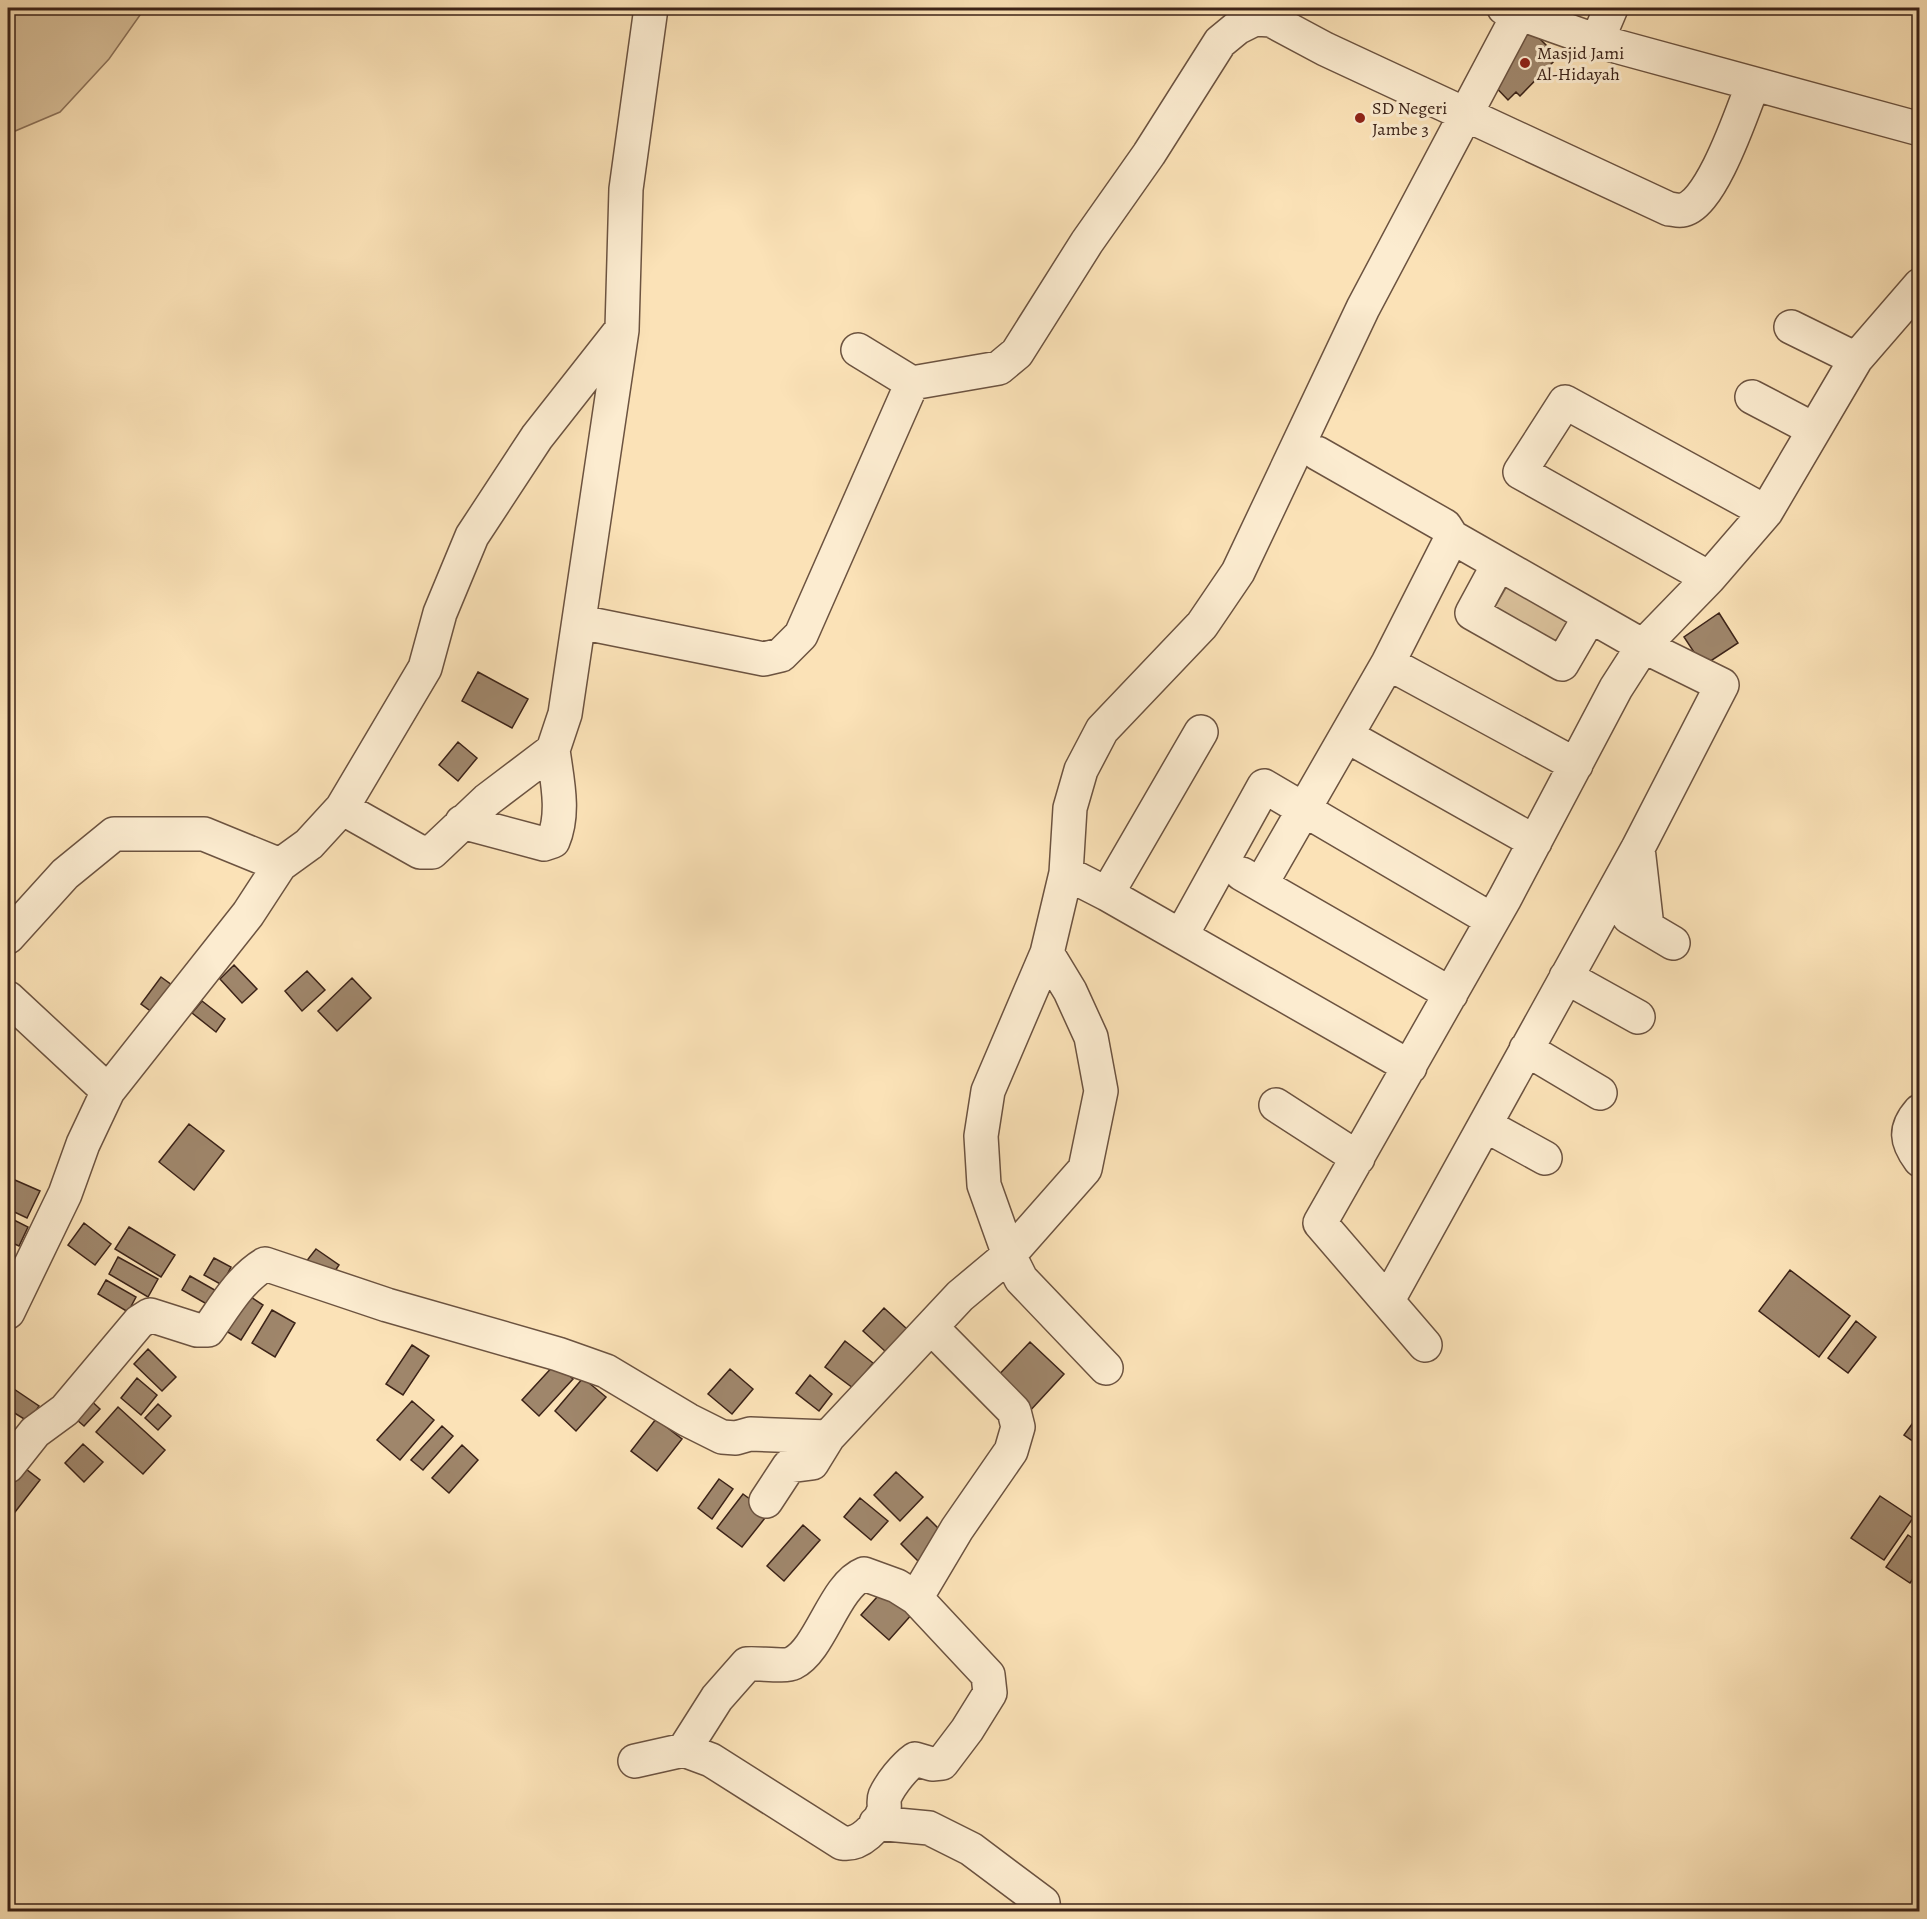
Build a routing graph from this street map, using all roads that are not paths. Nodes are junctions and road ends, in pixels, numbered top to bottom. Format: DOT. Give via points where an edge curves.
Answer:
graph roads {
  1 [pos="651,8"];
  2 [pos="1611,8"];
  3 [pos="1515,10"];
  4 [pos="1274,14"];
  5 [pos="1597,41"];
  6 [pos="1753,84"];
  7 [pos="1466,112"];
  8 [pos="1920,129"];
  9 [pos="1920,285"];
  10 [pos="1791,327"];
  11 [pos="622,329"];
  12 [pos="858,350"];
  13 [pos="1856,360"];
  14 [pos="912,383"];
  15 [pos="1752,397"];
  16 [pos="1813,429"];
  17 [pos="1317,453"];
  18 [pos="1766,512"];
  19 [pos="1452,537"];
  20 [pos="1498,565"];
  21 [pos="1710,578"];
  22 [pos="1590,616"];
  23 [pos="580,622"];
  24 [pos="1643,646"];
  25 [pos="1388,663"];
  26 [pos="1201,732"];
  27 [pos="1347,736"];
  28 [pos="553,750"];
  29 [pos="1576,765"];
  30 [pos="342,808"];
  31 [pos="1304,810"];
  32 [pos="462,822"];
  33 [pos="1535,842"];
  34 [pos="1638,848"];
  35 [pos="1222,862"];
  36 [pos="280,865"];
  37 [pos="1066,873"];
  38 [pos="1261,884"];
  39 [pos="1107,894"];
  40 [pos="1606,904"];
  41 [pos="1492,920"];
  42 [pos="1181,936"];
  43 [pos="8,937"];
  44 [pos="1047,953"];
  45 [pos="1566,977"];
  46 [pos="1451,994"];
  47 [pos="8,998"];
  48 [pos="1638,1017"];
  49 [pos="1526,1049"];
  50 [pos="1410,1067"];
  51 [pos="108,1091"];
  52 [pos="1600,1093"];
  53 [pos="1276,1105"];
  54 [pos="1920,1112"];
  55 [pos="1485,1125"];
  56 [pos="1358,1158"];
  57 [pos="1545,1158"];
  58 [pos="1920,1160"];
  59 [pos="1009,1255"];
  60 [pos="1388,1300"];
  61 [pos="8,1312"];
  62 [pos="932,1328"];
  63 [pos="1425,1345"];
  64 [pos="1106,1368"];
  65 [pos="21,1430"];
  66 [pos="828,1437"];
  67 [pos="8,1466"];
  68 [pos="766,1501"];
  69 [pos="916,1598"];
  70 [pos="684,1750"];
  71 [pos="635,1761"];
  72 [pos="876,1823"];
  73 [pos="1044,1911"];
  1 -- 11 [label="street" via="626,189"];
  2 -- 5 [label="street"];
  3 -- 5 [label="street"];
  3 -- 7 [label="street"];
  4 -- 7 [label="street" via="1325,48"];
  4 -- 14 [label="street" via="1237,28 1220,42 1017,353 999,368"];
  5 -- 6 [label="street"];
  6 -- 7 [label="street" via="1715,177 1695,203 1684,210 1669,209"];
  6 -- 8 [label="street"];
  7 -- 37 [label="street" via="1363,308 1238,572 1202,625 1102,730 1081,770 1070,808"];
  9 -- 13 [label="street"];
  10 -- 13 [label="street"];
  11 -- 23 [label="street"];
  11 -- 30 [label="street" via="537,437 472,536 440,613 425,668"];
  12 -- 14 [label="street"];
  13 -- 16 [label="street"];
  14 -- 23 [label="street" via="801,635 782,655 764,659"];
  15 -- 16 [label="street"];
  16 -- 18 [label="street"];
  17 -- 19 [label="street" via="1445,526"];
  18 -- 21 [label="street"];
  18 -- 21 [label="street" via="1565,402 1520,472"];
  19 -- 20 [label="street"];
  19 -- 25 [label="street"];
  20 -- 22 [label="street"];
  20 -- 22 [label="street" via="1472,613 1562,664"];
  21 -- 24 [label="street"];
  22 -- 24 [label="street"];
  23 -- 28 [label="street" via="565,714"];
  24 -- 29 [label="street"];
  24 -- 34 [label="street" via="1722,685"];
  25 -- 27 [label="street"];
  25 -- 29 [label="street"];
  26 -- 39 [label="street"];
  27 -- 31 [label="street"];
  27 -- 33 [label="street"];
  28 -- 32 [label="street"];
  28 -- 32 [label="street" via="560,793 558,830 553,841 544,844"];
  29 -- 33 [label="street"];
  30 -- 32 [label="street" via="420,852 432,852"];
  30 -- 36 [label="street" via="309,844"];
  31 -- 35 [label="street" via="1264,786"];
  31 -- 38 [label="street"];
  31 -- 41 [label="street"];
  33 -- 41 [label="street"];
  34 -- 40 [label="street"];
  34 -- 40 [label="street" via="1660,935"];
  35 -- 38 [label="street"];
  35 -- 42 [label="street"];
  36 -- 43 [label="street" via="204,834 114,834 65,874"];
  36 -- 51 [label="street" via="248,914"];
  37 -- 39 [label="street"];
  37 -- 44 [label="street"];
  38 -- 46 [label="street"];
  39 -- 42 [label="street"];
  40 -- 45 [label="street"];
  41 -- 46 [label="street"];
  42 -- 50 [label="street"];
  44 -- 59 [label="street" via="988,1091 981,1136 984,1185"];
  44 -- 59 [label="street" via="1091,1037 1101,1091 1085,1169"];
  45 -- 48 [label="street"];
  45 -- 49 [label="street"];
  46 -- 50 [label="street"];
  47 -- 51 [label="street"];
  49 -- 52 [label="street"];
  49 -- 55 [label="street"];
  50 -- 56 [label="street"];
  51 -- 61 [label="street"];
  53 -- 56 [label="street"];
  54 -- 58 [label="street" via="1907,1131 1910,1147"];
  55 -- 57 [label="street"];
  55 -- 60 [label="street"];
  56 -- 60 [label="street" via="1320,1223"];
  59 -- 62 [label="street" via="960,1296"];
  59 -- 64 [label="street" via="1021,1279"];
  60 -- 63 [label="street"];
  62 -- 66 [label="street"];
  62 -- 69 [label="street" via="1014,1411 1018,1427 1011,1451 957,1529"];
  65 -- 66 [label="street" via="64,1410 139,1322 150,1315 208,1330 252,1272 265,1264 606,1371 723,1437"];
  65 -- 67 [label="street"];
  66 -- 68 [label="street" via="810,1465 789,1466"];
  69 -- 70 [label="street" via="871,1575 857,1576 802,1657 791,1664 747,1664 717,1698"];
  69 -- 72 [label="street" via="979,1663 988,1675 990,1693 942,1763 915,1759 907,1764 884,1797 884,1810"];
  70 -- 71 [label="street"];
  70 -- 72 [label="street" via="711,1760 842,1843 862,1841"];
  72 -- 73 [label="street" via="928,1828 971,1849 1043,1903"];
}
